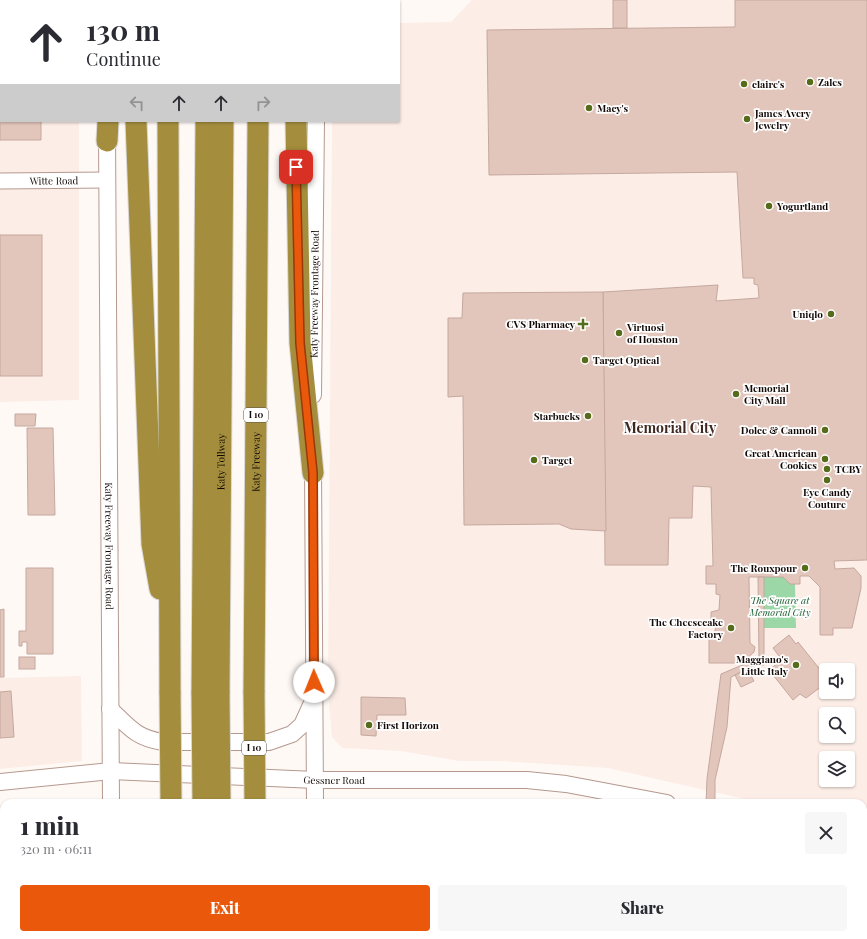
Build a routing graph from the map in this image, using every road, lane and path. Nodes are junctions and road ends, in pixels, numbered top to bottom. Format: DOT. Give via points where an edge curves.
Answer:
graph roads {
  1 [pos="168,122"];
  2 [pos="206,122"];
  3 [pos="223,122"];
  4 [pos="296,122"];
  5 [pos="316,122"];
  6 [pos="136,125"];
  7 [pos="258,127"];
  8 [pos="107,128"];
  9 [pos="107,180"];
  10 [pos="0,181"];
  11 [pos="313,473"];
  12 [pos="170,648"];
  13 [pos="211,693"];
  14 [pos="314,697"];
  15 [pos="110,709"];
  16 [pos="111,771"];
  17 [pos="315,780"];
  18 [pos="0,782"];
  19 [pos="111,799"];
  20 [pos="171,799"];
  21 [pos="203,799"];
  22 [pos="220,799"];
  23 [pos="255,799"];
  24 [pos="315,799"];
  25 [pos="646,799"];
  1 -- 12 [label="highway"];
  2 -- 13 [label="highway, Katy Tollway"];
  3 -- 13 [label="highway, Katy Tollway"];
  4 -- 11 [label="highway" via="300,343"];
  5 -- 11 [label="main road, Katy Freeway Frontage Road"];
  6 -- 12 [label="highway" via="152,544"];
  7 -- 23 [label="highway, Katy Freeway / I 10, bridge"];
  8 -- 9 [label="main road, Katy Freeway Frontage Road"];
  9 -- 10 [label="street, Witte Road"];
  9 -- 15 [label="main road, Katy Freeway Frontage Road"];
  11 -- 14 [label="main road, Katy Freeway Frontage Road"];
  12 -- 20 [label="highway, bridge"];
  13 -- 21 [label="highway, Katy Tollway, bridge"];
  13 -- 22 [label="highway, Katy Tollway, bridge"];
  14 -- 15 [label="main road" via="302,725 292,734 269,742 146,740"];
  14 -- 17 [label="main road, Katy Freeway Frontage Road"];
  15 -- 16 [label="main road, Katy Freeway Frontage Road"];
  16 -- 17 [label="main road, Gessner Road"];
  16 -- 18 [label="main road, Gessner Road"];
  16 -- 19 [label="main road, Katy Freeway Frontage Road"];
  17 -- 24 [label="main road, Katy Freeway Frontage Road"];
  17 -- 25 [label="main road, Gessner Road" via="527,780 566,784"];
}
